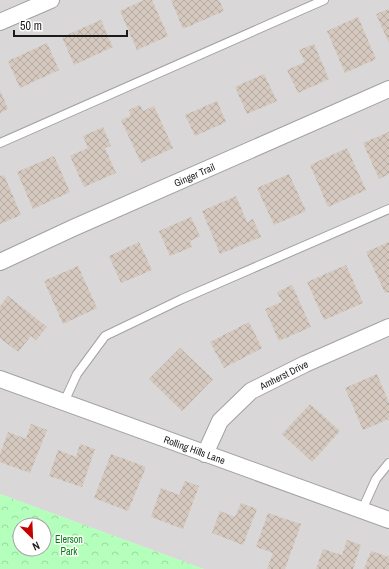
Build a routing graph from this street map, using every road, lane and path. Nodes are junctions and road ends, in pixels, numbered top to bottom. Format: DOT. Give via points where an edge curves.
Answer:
graph roads {
  1 [pos="51,0"];
  2 [pos="324,0"];
  3 [pos="0,22"];
  4 [pos="389,89"];
  5 [pos="0,144"];
  6 [pos="389,209"];
  7 [pos="0,262"];
  8 [pos="389,327"];
  9 [pos="0,379"];
  10 [pos="64,402"];
  11 [pos="205,454"];
  12 [pos="389,463"];
  13 [pos="362,510"];
  14 [pos="389,520"];
  1 -- 3 [label="street"];
  2 -- 5 [label="lane"];
  4 -- 7 [label="street, Ginger Trail"];
  6 -- 10 [label="lane" via="182,299 105,336 77,374"];
  8 -- 11 [label="street, Amherst Drive" via="251,391 220,421"];
  9 -- 10 [label="street, Rolling Hills Lane"];
  10 -- 11 [label="street, Rolling Hills Lane"];
  11 -- 13 [label="street, Rolling Hills Lane"];
  12 -- 13 [label="lane" via="376,479"];
  13 -- 14 [label="street, Rolling Hills Lane"];
}
